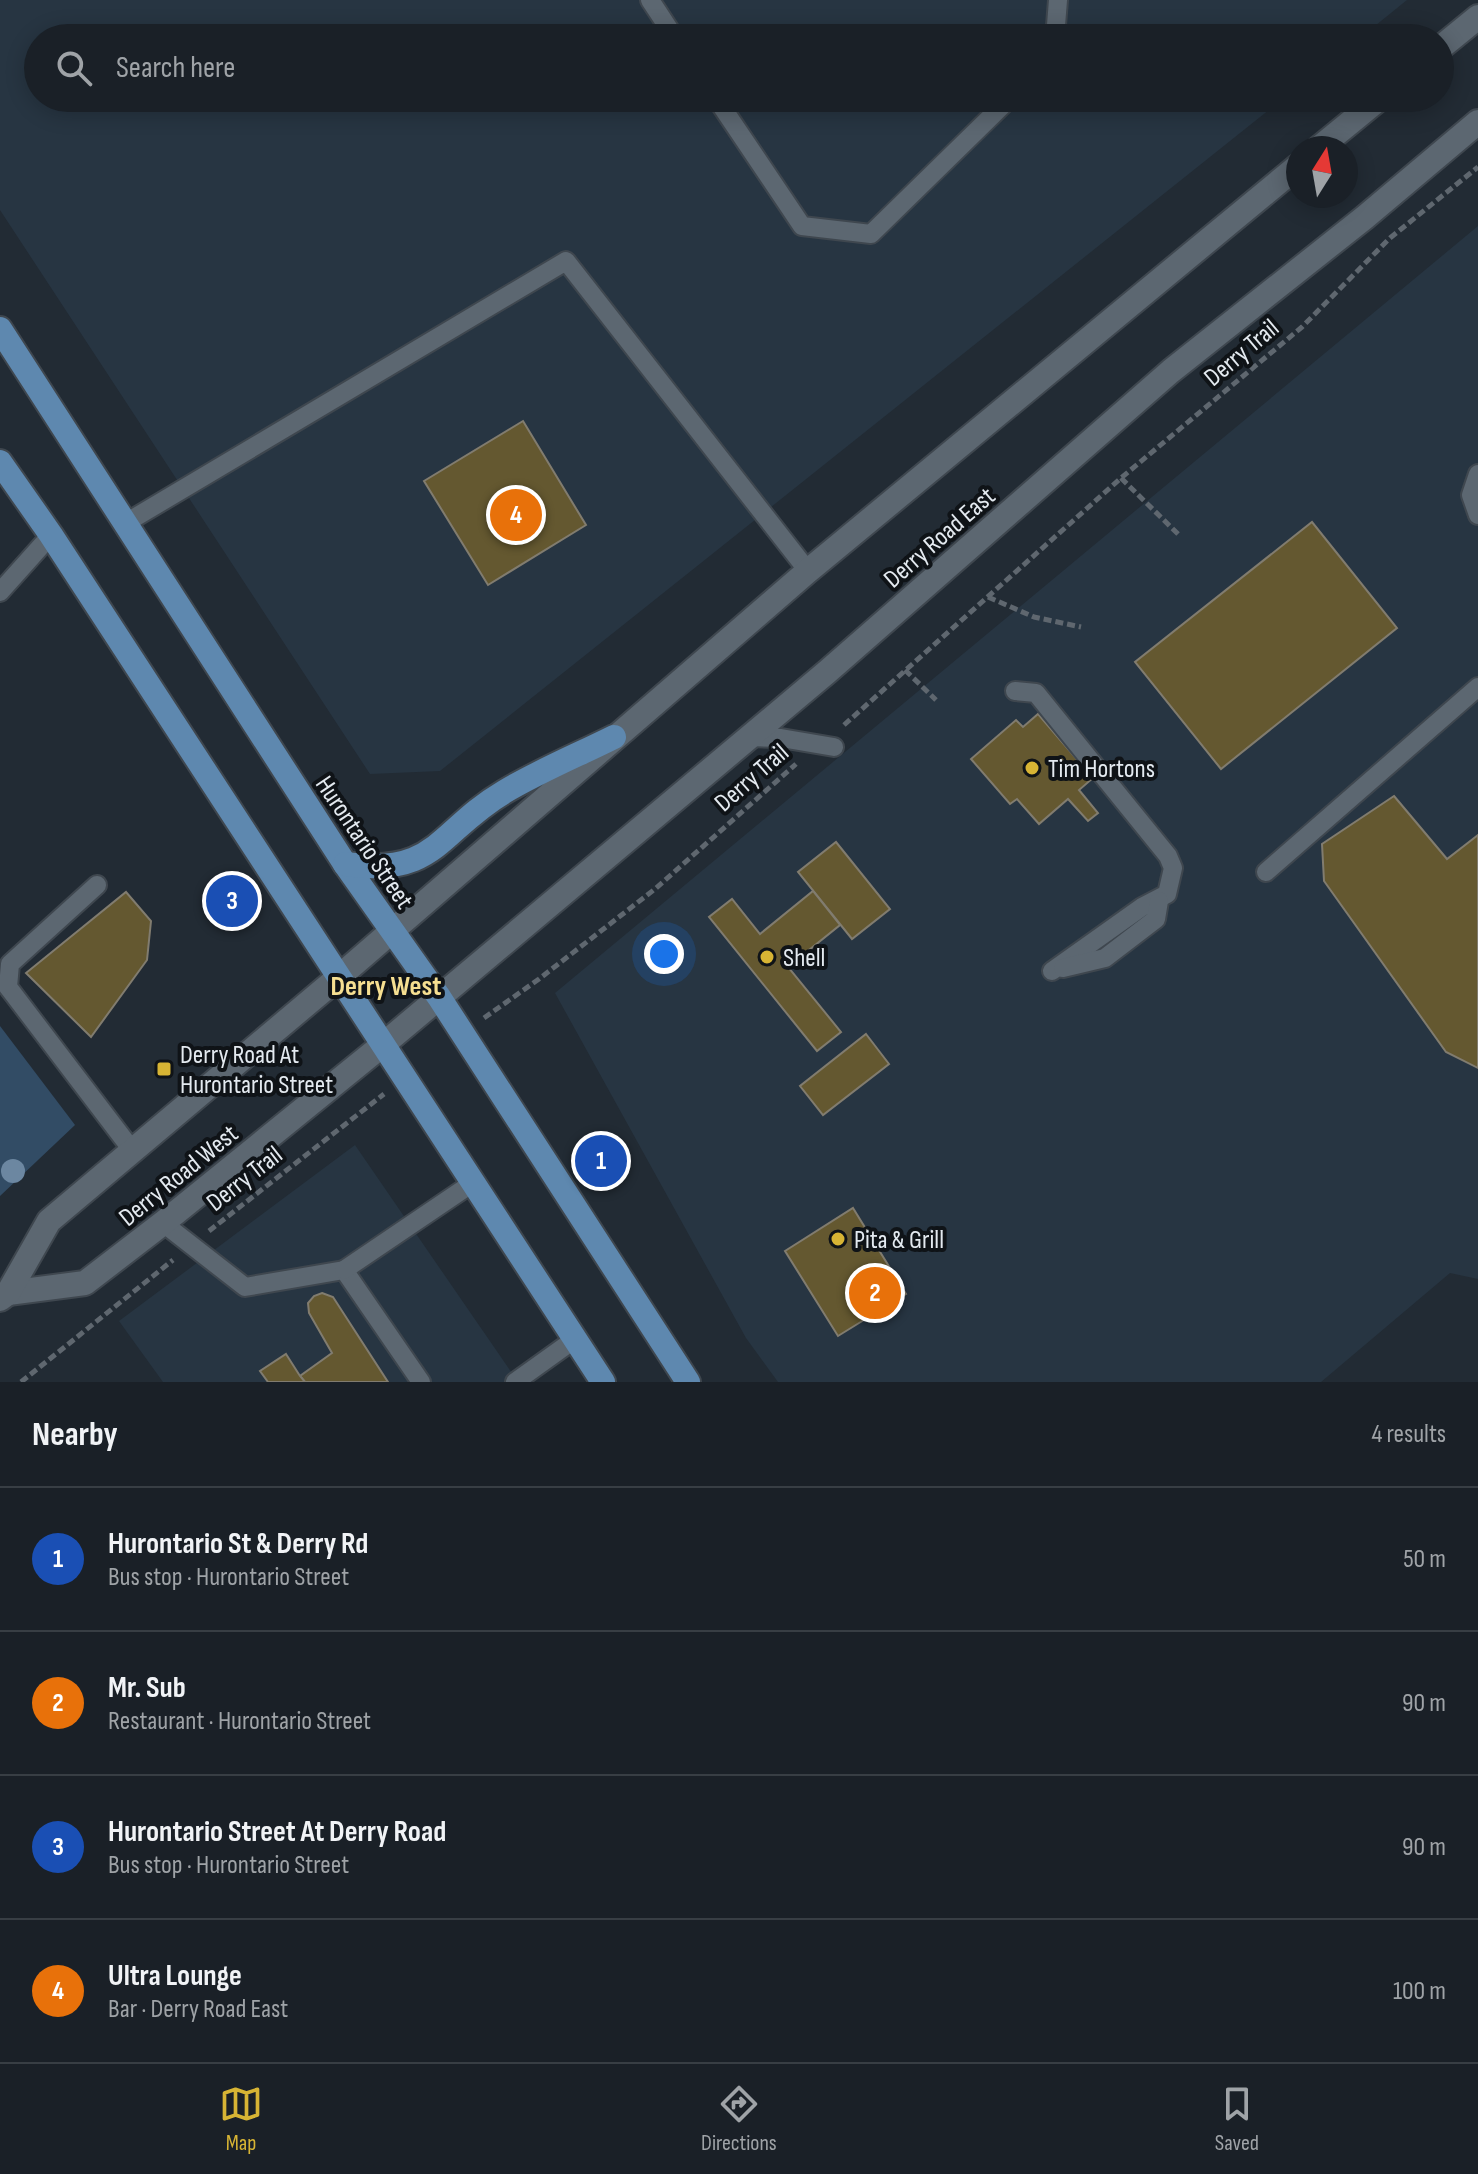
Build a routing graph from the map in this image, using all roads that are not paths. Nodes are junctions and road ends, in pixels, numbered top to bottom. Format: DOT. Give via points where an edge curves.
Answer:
graph roads {
  1 [pos="650,0"];
  2 [pos="1058,0"];
  3 [pos="1478,17"];
  4 [pos="666,24"];
  5 [pos="1056,24"];
  6 [pos="1454,37"];
  7 [pos="725,112"];
  8 [pos="996,112"];
  9 [pos="1363,112"];
  10 [pos="1478,122"];
  11 [pos="1334,136"];
  12 [pos="1286,176"];
  13 [pos="0,329"];
  14 [pos="0,462"];
  15 [pos="1478,474"];
  16 [pos="1478,515"];
  17 [pos="124,524"];
  18 [pos="51,535"];
  19 [pos="808,571"];
  20 [pos="0,592"];
  21 [pos="1478,687"];
  22 [pos="1015,691"];
  23 [pos="614,737"];
  24 [pos="749,737"];
  25 [pos="827,746"];
  26 [pos="345,864"];
  27 [pos="1266,872"];
  28 [pos="97,885"];
  29 [pos="390,931"];
  30 [pos="1052,971"];
  31 [pos="340,976"];
  32 [pos="439,997"];
  33 [pos="385,1043"];
  34 [pos="132,1150"];
  35 [pos="474,1182"];
  36 [pos="163,1223"];
  37 [pos="344,1270"];
  38 [pos="4,1296"];
  39 [pos="575,1339"];
  40 [pos="421,1382"];
  41 [pos="515,1382"];
  42 [pos="603,1382"];
  43 [pos="688,1382"];
  1 -- 4 [label="lane"];
  2 -- 5 [label="lane"];
  3 -- 6 [label="main road"];
  7 -- 8 [label="lane" via="802,226 871,234"];
  9 -- 11 [label="main road"];
  10 -- 24 [label="main road, Derry Road East" via="1171,371"];
  12 -- 19 [label="main road"];
  13 -- 17 [label="main road, Hurontario Street"];
  14 -- 18 [label="main road"];
  15 -- 16 [label="lane" via="1471,495"];
  17 -- 19 [label="lane" via="566,261"];
  17 -- 26 [label="main road, Hurontario Street"];
  18 -- 20 [label="lane"];
  18 -- 31 [label="main road"];
  19 -- 23 [label="main road"];
  21 -- 27 [label="lane"];
  22 -- 30 [label="lane" via="1036,693 1173,868 1156,919 1105,958"];
  23 -- 26 [label="main road" via="503,793 423,857 374,868"];
  23 -- 29 [label="main road"];
  24 -- 25 [label="lane"];
  24 -- 32 [label="main road, Derry Road East"];
  26 -- 29 [label="main road, Hurontario Street"];
  28 -- 34 [label="lane" via="10,964 8,987"];
  29 -- 31 [label="main road"];
  29 -- 32 [label="main road, Hurontario Street"];
  31 -- 33 [label="main road"];
  31 -- 34 [label="main road, Derry Road West"];
  32 -- 33 [label="main road, Derry Road West"];
  32 -- 43 [label="main road, Hurontario Street"];
  33 -- 35 [label="main road"];
  33 -- 36 [label="main road, Derry Road West"];
  34 -- 38 [label="main road, Derry Road West" via="49,1221"];
  35 -- 37 [label="lane"];
  35 -- 39 [label="main road"];
  36 -- 37 [label="lane" via="245,1287"];
  36 -- 38 [label="main road, Derry Road West" via="85,1283"];
  37 -- 40 [label="lane"];
  39 -- 41 [label="lane"];
  39 -- 42 [label="main road"];
}
